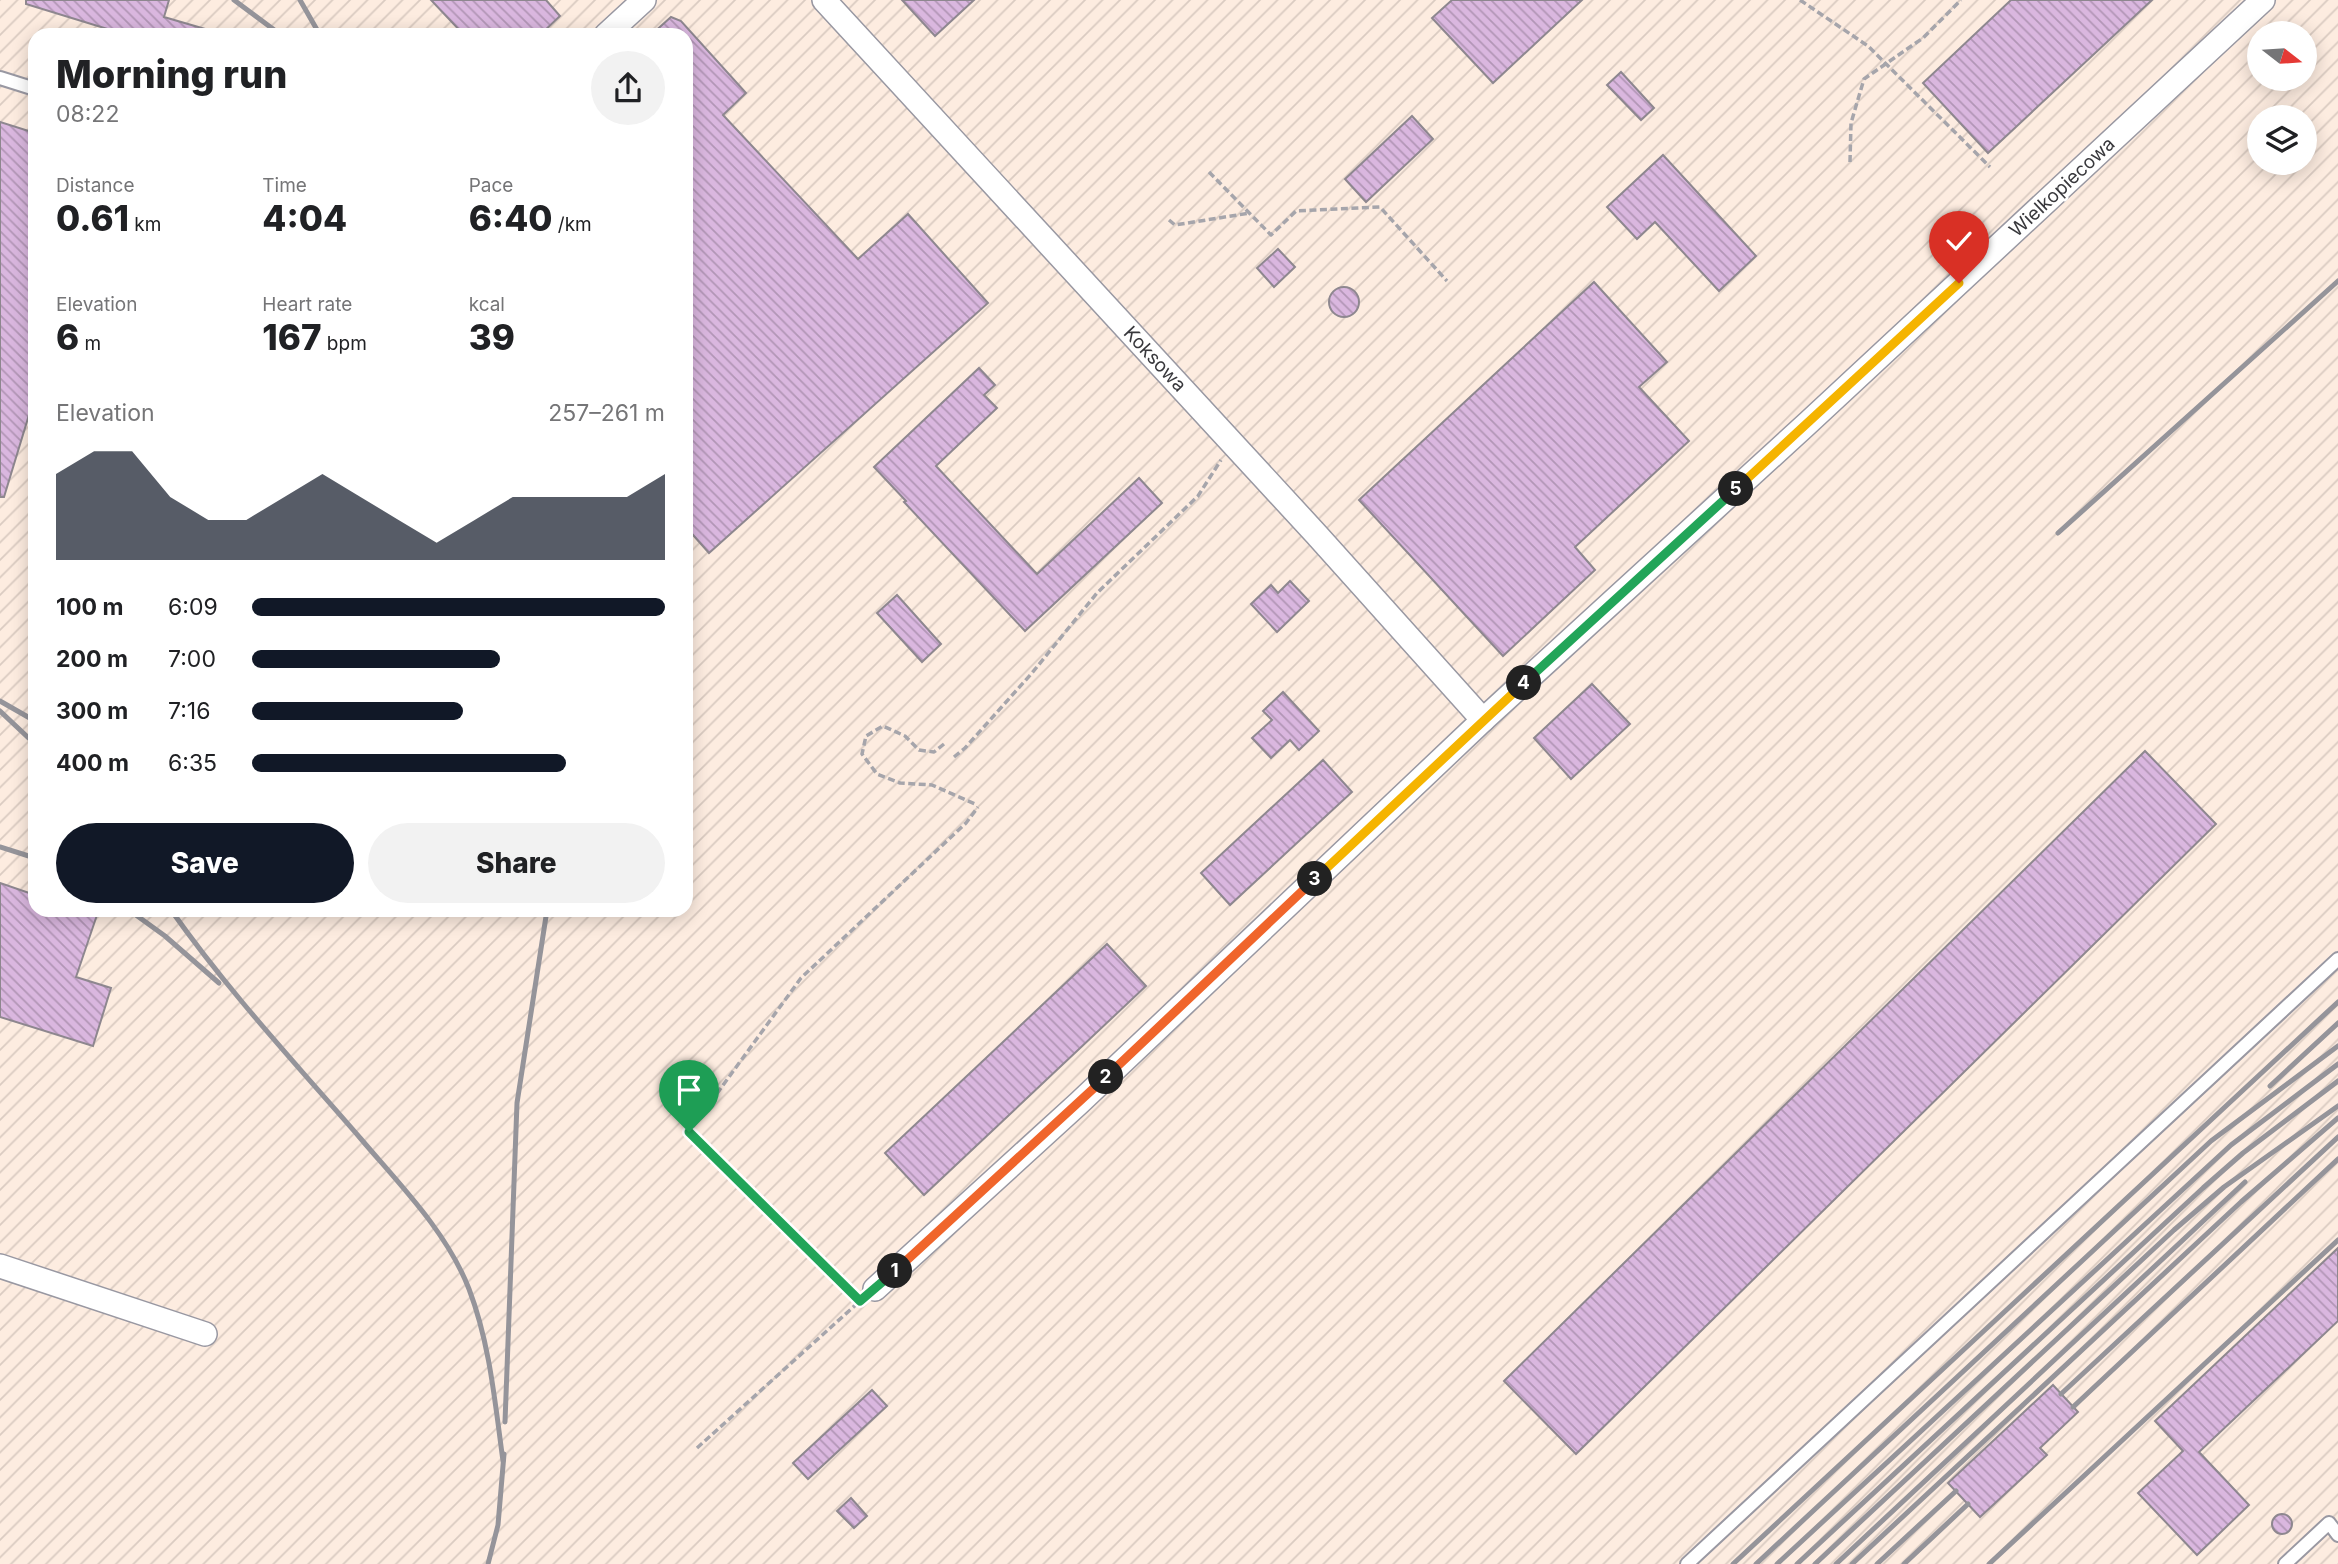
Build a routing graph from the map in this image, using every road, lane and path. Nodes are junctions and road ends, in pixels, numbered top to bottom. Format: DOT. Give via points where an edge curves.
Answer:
graph roads {
  1 [pos="644,0"];
  2 [pos="824,0"];
  3 [pos="1800,0"];
  4 [pos="1961,0"];
  5 [pos="2263,0"];
  6 [pos="614,28"];
  7 [pos="1885,63"];
  8 [pos="0,78"];
  9 [pos="28,87"];
  10 [pos="1850,162"];
  11 [pos="1990,167"];
  12 [pos="1209,172"];
  13 [pos="1250,213"];
  14 [pos="1168,220"];
  15 [pos="1447,281"];
  16 [pos="1232,443"];
  17 [pos="1483,720"];
  18 [pos="944,744"];
  19 [pos="954,757"];
  20 [pos="2338,959"];
  21 [pos="0,1266"];
  22 [pos="867,1295"];
  23 [pos="205,1334"];
  24 [pos="697,1448"];
  25 [pos="2338,1535"];
  26 [pos="1687,1564"];
  27 [pos="2285,1564"];
  1 -- 6 [label="street"];
  2 -- 16 [label="street, Koksowa"];
  3 -- 7 [label="path" via="1868,46"];
  4 -- 7 [label="path" via="1923,38"];
  5 -- 17 [label="street, Wielkopiecowa"];
  7 -- 10 [label="path" via="1864,79 1850,123"];
  7 -- 11 [label="path"];
  8 -- 9 [label="lane"];
  12 -- 13 [label="path"];
  13 -- 14 [label="path" via="1175,225"];
  13 -- 15 [label="path" via="1271,235 1296,211 1380,207"];
  16 -- 17 [label="street, Koksowa"];
  16 -- 19 [label="path" via="1198,496 1097,593 1032,673"];
  17 -- 22 [label="street, Wielkopiecowa" via="1089,1093"];
  18 -- 22 [label="path" via="934,752 919,750 905,736 883,726 866,736 862,754 877,774 900,783 932,785 977,806 966,823 801,978 689,1132"];
  20 -- 26 [label="lane"];
  21 -- 23 [label="street"];
  22 -- 24 [label="path"];
  25 -- 27 [label="lane" via="2329,1523"];
}
